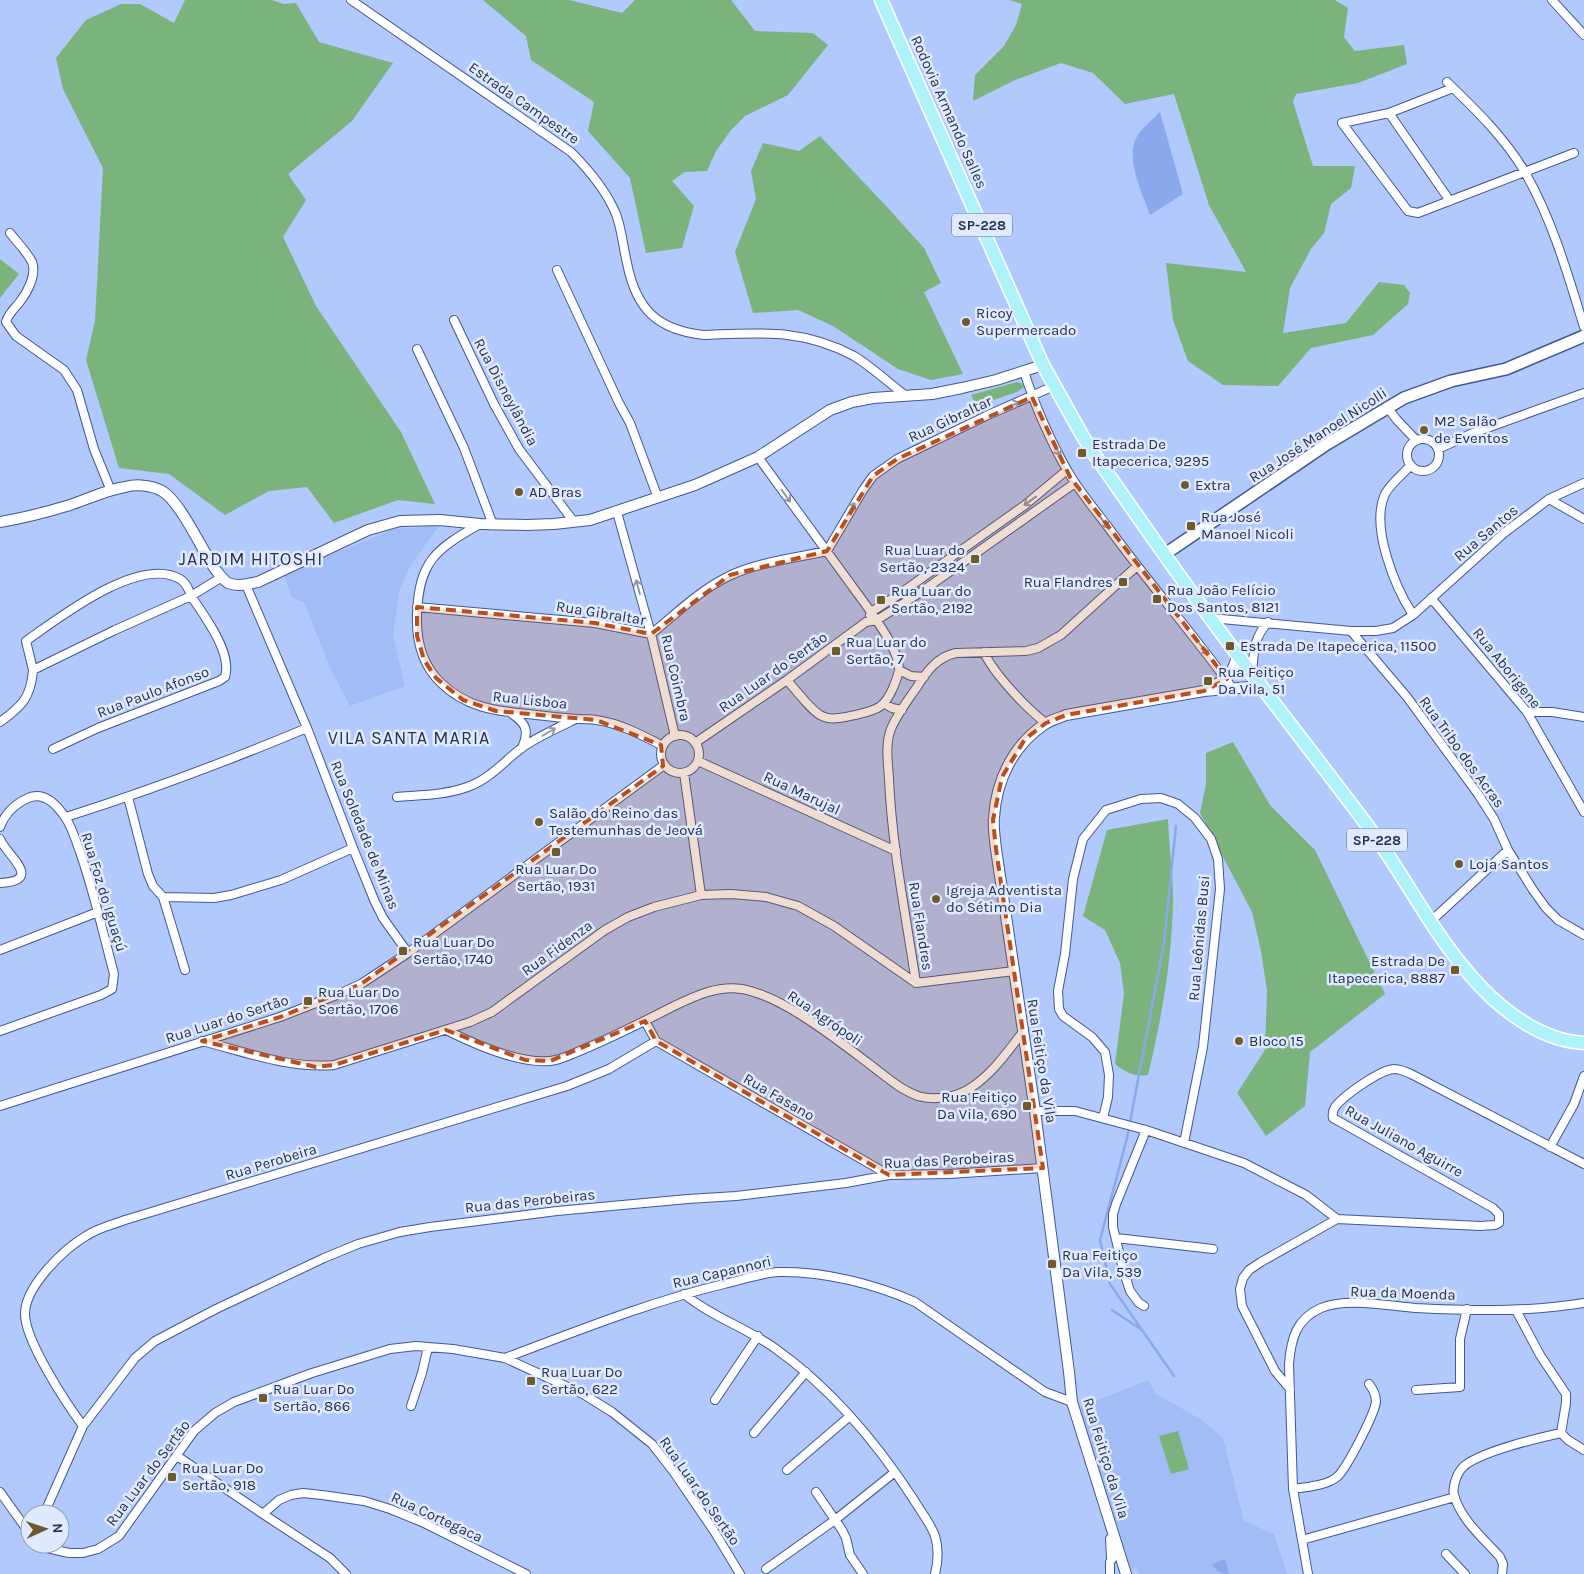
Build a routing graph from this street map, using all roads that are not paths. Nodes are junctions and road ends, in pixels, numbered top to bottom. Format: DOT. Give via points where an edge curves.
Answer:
graph roads {
  1 [pos="351,0"];
  2 [pos="881,0"];
  3 [pos="1552,0"];
  4 [pos="1584,35"];
  5 [pos="1447,82"];
  6 [pos="1453,88"];
  7 [pos="1389,113"];
  8 [pos="1574,153"];
  9 [pos="1525,173"];
  10 [pos="1450,201"];
  11 [pos="10,233"];
  12 [pos="558,270"];
  13 [pos="454,320"];
  14 [pos="1584,327"];
  15 [pos="1584,336"];
  16 [pos="417,349"];
  17 [pos="1043,365"];
  18 [pos="1024,371"];
  19 [pos="1054,386"];
  20 [pos="1584,393"];
  21 [pos="906,396"];
  22 [pos="1032,397"];
  23 [pos="1387,407"];
  24 [pos="1416,440"];
  25 [pos="1438,449"];
  26 [pos="758,457"];
  27 [pos="1411,465"];
  28 [pos="1067,470"];
  29 [pos="1075,483"];
  30 [pos="1584,483"];
  31 [pos="111,491"];
  32 [pos="658,498"];
  33 [pos="1549,499"];
  34 [pos="617,512"];
  35 [pos="1584,518"];
  36 [pos="1004,520"];
  37 [pos="0,522"];
  38 [pos="574,522"];
  39 [pos="480,524"];
  40 [pos="493,525"];
  41 [pos="1011,527"];
  42 [pos="827,551"];
  43 [pos="1165,554"];
  44 [pos="1137,566"];
  45 [pos="222,577"];
  46 [pos="246,585"];
  47 [pos="191,596"];
  48 [pos="1431,598"];
  49 [pos="417,607"];
  50 [pos="871,612"];
  51 [pos="1413,615"];
  52 [pos="1211,618"];
  53 [pos="877,620"];
  54 [pos="866,622"];
  55 [pos="1268,622"];
  56 [pos="1351,631"];
  57 [pos="651,634"];
  58 [pos="984,652"];
  59 [pos="1238,654"];
  60 [pos="33,670"];
  61 [pos="899,670"];
  62 [pos="1252,673"];
  63 [pos="924,677"];
  64 [pos="1227,679"];
  65 [pos="787,680"];
  66 [pos="1261,686"];
  67 [pos="1233,689"];
  68 [pos="1204,691"];
  69 [pos="885,704"];
  70 [pos="902,710"];
  71 [pos="1527,712"];
  72 [pos="512,713"];
  73 [pos="1584,717"];
  74 [pos="576,719"];
  75 [pos="0,722"];
  76 [pos="1046,723"];
  77 [pos="307,728"];
  78 [pos="675,736"];
  79 [pos="695,743"];
  80 [pos="662,746"];
  81 [pos="522,748"];
  82 [pos="53,749"];
  83 [pos="698,761"];
  84 [pos="664,766"];
  85 [pos="684,773"];
  86 [pos="128,797"];
  87 [pos="397,797"];
  88 [pos="1584,812"];
  89 [pos="66,817"];
  90 [pos="0,827"];
  91 [pos="0,839"];
  92 [pos="352,848"];
  93 [pos="1508,850"];
  94 [pos="896,851"];
  95 [pos="0,883"];
  96 [pos="700,895"];
  97 [pos="163,897"];
  98 [pos="98,912"];
  99 [pos="1430,922"];
  100 [pos="1584,935"];
  101 [pos="0,950"];
  102 [pos="408,953"];
  103 [pos="186,970"];
  104 [pos="1014,971"];
  105 [pos="916,983"];
  106 [pos="645,1021"];
  107 [pos="446,1030"];
  108 [pos="0,1032"];
  109 [pos="1023,1032"];
  110 [pos="202,1041"];
  111 [pos="656,1042"];
  112 [pos="1584,1043"];
  113 [pos="1584,1076"];
  114 [pos="1582,1092"];
  115 [pos="0,1106"];
  116 [pos="1035,1111"];
  117 [pos="1103,1118"];
  118 [pos="1146,1130"];
  119 [pos="1184,1143"];
  120 [pos="1550,1148"];
  121 [pos="1584,1164"];
  122 [pos="1043,1168"];
  123 [pos="888,1175"];
  124 [pos="1337,1219"];
  125 [pos="1116,1238"];
  126 [pos="1213,1249"];
  127 [pos="684,1294"];
  128 [pos="1584,1303"];
  129 [pos="1144,1306"];
  130 [pos="1467,1309"];
  131 [pos="1516,1310"];
  132 [pos="758,1336"];
  133 [pos="428,1347"];
  134 [pos="505,1358"];
  135 [pos="806,1372"];
  136 [pos="1369,1384"];
  137 [pos="1290,1389"];
  138 [pos="1416,1390"];
  139 [pos="716,1400"];
  140 [pos="1072,1402"];
  141 [pos="411,1406"];
  142 [pos="850,1416"];
  143 [pos="83,1426"];
  144 [pos="754,1433"];
  145 [pos="1561,1433"];
  146 [pos="1584,1450"];
  147 [pos="177,1456"];
  148 [pos="787,1470"];
  149 [pos="895,1472"];
  150 [pos="1293,1489"];
  151 [pos="0,1492"];
  152 [pos="816,1492"];
  153 [pos="1455,1497"];
  154 [pos="48,1504"];
  155 [pos="263,1514"];
  156 [pos="20,1520"];
  157 [pos="834,1520"];
  158 [pos="1302,1540"];
  159 [pos="70,1552"];
  160 [pos="1116,1554"];
  161 [pos="1446,1554"];
  162 [pos="766,1569"];
  163 [pos="346,1574"];
  164 [pos="526,1574"];
  165 [pos="740,1574"];
  166 [pos="863,1574"];
  167 [pos="935,1574"];
  168 [pos="1110,1574"];
  169 [pos="1126,1574"];
  170 [pos="1308,1574"];
  171 [pos="1465,1574"];
  172 [pos="1502,1574"];
  1 -- 21 [label="street, Estrada Campestre" via="571,152 586,167 616,215 637,298 660,322 694,334 776,333 826,342 856,357"];
  2 -- 17 [label="main road, Rodovia Armando Salles / SP-228"];
  3 -- 4 [label="street"];
  5 -- 6 [label="street"];
  6 -- 7 [label="street"];
  6 -- 9 [label="street" via="1486,120"];
  7 -- 10 [label="street"];
  7 -- 10 [label="street" via="1342,123 1408,211 1418,213"];
  8 -- 9 [label="street"];
  9 -- 10 [label="street"];
  9 -- 14 [label="street" via="1551,226"];
  11 -- 31 [label="street" via="32,262 33,271 31,282 6,322 16,336 64,370 77,390 94,449"];
  12 -- 32 [label="street" via="630,423"];
  13 -- 38 [label="street, Rua Disneylândia" via="519,449"];
  15 -- 23 [label="main road, Rua José Manoel Nicolli" via="1514,367 1451,381"];
  16 -- 40 [label="street" via="464,448"];
  17 -- 18 [label="street"];
  17 -- 19 [label="main road, Rodovia Armando Salles / SP-228"];
  18 -- 21 [label="street" via="962,388"];
  18 -- 22 [label="street"];
  19 -- 22 [label="street, Rua Gibraltar"];
  19 -- 43 [label="main road, Rodovia Armando Salles / SP-228" via="1084,439"];
  20 -- 25 [label="street"];
  21 -- 26 [label="street" via="873,398 830,410"];
  22 -- 28 [label="street, one-way"];
  42 -- 22 [label="street, Rua Gibraltar, one-way" via="873,476 904,455"];
  23 -- 24 [label="street"];
  23 -- 43 [label="main road, Rua José Manoel Nicolli"];
  24 -- 25 [label="street" via="1431,441"];
  24 -- 27 [label="street" via="1407,452"];
  25 -- 27 [label="street" via="1436,463 1429,470 1419,470"];
  26 -- 32 [label="street"];
  26 -- 42 [label="street, one-way"];
  27 -- 51 [label="street" via="1386,494 1380,527 1394,579"];
  28 -- 29 [label="street"];
  28 -- 36 [label="street, Rua Luar do Sertão, one-way"];
  29 -- 41 [label="street, Rua Luar do Sertão"];
  29 -- 44 [label="street, one-way"];
  30 -- 33 [label="street, Rua Santos"];
  31 -- 37 [label="street" via="69,506"];
  31 -- 45 [label="street" via="125,487 152,487 169,496"];
  32 -- 34 [label="street"];
  33 -- 35 [label="street"];
  33 -- 48 [label="street, Rua Santos"];
  34 -- 38 [label="street"];
  57 -- 34 [label="street, Rua Coimbra, one-way"];
  36 -- 41 [label="street"];
  36 -- 50 [label="street, Rua Luar do Sertão"];
  38 -- 40 [label="street"];
  39 -- 40 [label="street"];
  39 -- 46 [label="street" via="440,520 384,524"];
  39 -- 49 [label="street, Rua Lisboa" via="450,542 429,563 422,579"];
  41 -- 53 [label="street, Rua Luar do Sertão"];
  42 -- 50 [label="street"];
  42 -- 57 [label="street, Rua Gibraltar" via="730,575 715,583"];
  43 -- 52 [label="main road, Rodovia Armando Salles / SP-228"];
  44 -- 58 [label="street, Rua Flandres" via="1061,635 1026,651"];
  44 -- 64 [label="street, one-way"];
  45 -- 46 [label="street" via="236,585"];
  45 -- 47 [label="street"];
  46 -- 77 [label="street, Rua Soledade de Minas"];
  47 -- 60 [label="street"];
  47 -- 60 [label="street, Rua Paulo Afonso" via="188,586 172,575 143,575 114,584 26,641"];
  47 -- 82 [label="street, Rua Paulo Afonso" via="217,637 227,666 225,677 220,682 98,728"];
  48 -- 51 [label="street, Rua Santos"];
  48 -- 71 [label="street, Rua Aborigene"];
  49 -- 57 [label="street, Rua Gibraltar" via="595,623"];
  49 -- 72 [label="street, Rua Lisboa" via="419,646 436,678 474,705"];
  50 -- 53 [label="street"];
  50 -- 54 [label="street, Rua Luar do Sertão"];
  51 -- 56 [label="street, Rua Santos" via="1386,630"];
  52 -- 55 [label="street, Rua Santos"];
  52 -- 59 [label="main road, Rodovia Armando Salles / SP-228"];
  53 -- 54 [label="street, Rua Luar do Sertão"];
  53 -- 61 [label="street" via="894,650"];
  54 -- 65 [label="street, Rua Luar do Sertão"];
  55 -- 56 [label="street, Rua Santos"];
  55 -- 62 [label="street" via="1254,648"];
  56 -- 93 [label="street, Rua Tribo dos Acras" via="1407,698 1478,794"];
  57 -- 78 [label="street, Rua Coimbra"];
  58 -- 63 [label="street, Rua Flandres" via="946,655"];
  58 -- 76 [label="street" via="991,665"];
  59 -- 62 [label="main road, Rodovia Armando Salles / SP-228"];
  59 -- 64 [label="street"];
  60 -- 75 [label="street" via="29,694 18,709"];
  61 -- 63 [label="street" via="911,676"];
  61 -- 69 [label="street"];
  62 -- 66 [label="main road, Rodovia Armando Salles / SP-228"];
  63 -- 70 [label="street, Rua Flandres"];
  64 -- 67 [label="street"];
  64 -- 68 [label="street, Rua Feitiço da Vila"];
  65 -- 69 [label="street" via="818,714 828,718 868,712"];
  65 -- 79 [label="street, Rua Luar do Sertão"];
  66 -- 67 [label="street, Rua Feitiço da Vila"];
  66 -- 99 [label="main road, Rodovia Armando Salles / SP-228" via="1371,832"];
  67 -- 68 [label="street, Rua Feitiço da Vila"];
  68 -- 76 [label="street, Rua Feitiço da Vila" via="1066,716"];
  69 -- 70 [label="street"];
  70 -- 94 [label="street, Rua Flandres" via="888,742"];
  71 -- 73 [label="street"];
  71 -- 88 [label="street, Rua Aborigene"];
  72 -- 74 [label="street, Rua Lisboa"];
  72 -- 81 [label="street" via="523,722 526,730"];
  74 -- 80 [label="street, Rua Lisboa" via="596,720 620,727"];
  81 -- 74 [label="street, one-way"];
  76 -- 104 [label="street, Rua Feitiço da Vila" via="1014,753 997,792 993,820"];
  77 -- 86 [label="street"];
  77 -- 92 [label="street, Rua Soledade de Minas"];
  78 -- 79 [label="street" via="689,738"];
  78 -- 80 [label="street"];
  79 -- 83 [label="street"];
  80 -- 84 [label="street"];
  81 -- 87 [label="street" via="471,786"];
  83 -- 85 [label="street"];
  83 -- 94 [label="street, Rua Marujal"];
  84 -- 85 [label="street" via="673,772"];
  84 -- 102 [label="street, Rua Luar do Sertão"];
  85 -- 96 [label="street"];
  86 -- 89 [label="street"];
  86 -- 97 [label="street" via="148,874"];
  89 -- 90 [label="street, Rua Foz do Iguaçú" via="49,799 31,796 18,802"];
  89 -- 98 [label="street, Rua Foz do Iguaçú"];
  91 -- 95 [label="street" via="18,862 21,872 16,880"];
  92 -- 97 [label="street" via="281,880 231,895"];
  92 -- 102 [label="street, Rua Soledade de Minas" via="383,918"];
  93 -- 99 [label="street"];
  93 -- 100 [label="street, Rua Tribo dos Acras" via="1546,908 1558,920"];
  94 -- 105 [label="street, Rua Flandres"];
  96 -- 105 [label="street, Rua Fidenza" via="766,897 798,906 834,926"];
  96 -- 107 [label="street, Rua Fidenza" via="654,907 620,921 492,1012"];
  97 -- 103 [label="street"];
  98 -- 101 [label="street"];
  98 -- 108 [label="street, Rua Foz do Iguaçú" via="114,974 112,989 101,996"];
  99 -- 112 [label="main road, Rodovia Armando Salles / SP-228" via="1466,970 1505,1008 1557,1039"];
  102 -- 110 [label="street, Rua Luar do Sertão" via="361,984 339,994"];
  104 -- 105 [label="street, Rua Flandres"];
  104 -- 109 [label="street, Rua Feitiço da Vila"];
  106 -- 107 [label="street, Rua Agrópoli" via="607,1040 550,1061 525,1060"];
  106 -- 109 [label="street, Rua Agrópoli" via="712,990 740,988 756,992 796,1012 898,1086 931,1099 971,1088 994,1069"];
  106 -- 111 [label="street"];
  107 -- 110 [label="street, Rua Fidenza" via="334,1065 316,1067 278,1061"];
  109 -- 116 [label="street, Rua Feitiço da Vila"];
  110 -- 115 [label="street, Rua Luar do Sertão"];
  111 -- 123 [label="street, Rua Fasano"];
  111 -- 143 [label="street, Rua Perobeira" via="609,1069 567,1086 125,1220 77,1241 43,1275 27,1301 25,1313 28,1331 48,1371"];
  113 -- 114 [label="street"];
  114 -- 120 [label="street"];
  116 -- 117 [label="street" via="1075,1110"];
  116 -- 122 [label="street, Rua Feitiço da Vila"];
  117 -- 118 [label="street"];
  117 -- 119 [label="street, Rua Leônidas Busi" via="1109,1075 1105,1052 1059,1009 1058,992 1073,879 1083,839 1106,810 1141,799 1161,798 1178,804 1196,818 1211,838 1218,859 1220,889 1203,1047"];
  118 -- 119 [label="street"];
  118 -- 125 [label="street" via="1116,1204 1113,1220"];
  119 -- 124 [label="street" via="1264,1172 1306,1195"];
  120 -- 121 [label="street"];
  120 -- 124 [label="street, Rua Juliano Aguirre" via="1413,1075 1398,1069 1386,1071 1337,1104 1333,1118 1494,1208 1499,1214 1498,1222 1480,1226"];
  122 -- 123 [label="street, Rua das Perobeiras"];
  122 -- 140 [label="street, Rua Feitiço da Vila"];
  123 -- 143 [label="street, Rua das Perobeiras" via="736,1196 459,1222 400,1232 358,1244 216,1309 155,1341 135,1358"];
  124 -- 137 [label="street" via="1249,1270 1243,1278 1240,1290 1242,1306 1275,1371"];
  125 -- 126 [label="street"];
  125 -- 129 [label="street" via="1130,1291"];
  127 -- 132 [label="street" via="707,1310"];
  127 -- 134 [label="street, Rua Capannori"];
  127 -- 140 [label="street, Rua Capannori" via="777,1272 823,1274 851,1281 915,1302 1046,1392"];
  128 -- 131 [label="street, Rua da Moenda"];
  130 -- 131 [label="street, Rua da Moenda"];
  130 -- 137 [label="street, Rua da Moenda" via="1370,1304 1321,1308 1295,1330 1290,1345"];
  130 -- 138 [label="street" via="1460,1339 1460,1387"];
  131 -- 145 [label="street" via="1544,1363 1566,1394"];
  132 -- 135 [label="street"];
  132 -- 139 [label="street"];
  133 -- 134 [label="street, Rua Luar do Sertão"];
  133 -- 141 [label="street"];
  133 -- 147 [label="street, Rua Luar do Sertão" via="390,1349 234,1402 215,1413 194,1432"];
  134 -- 165 [label="street, Rua Luar do Sertão" via="583,1394 652,1444 714,1530"];
  135 -- 142 [label="street"];
  135 -- 144 [label="street"];
  136 -- 150 [label="street" via="1375,1397 1373,1410 1338,1476 1321,1484"];
  137 -- 150 [label="street, Rua da Moenda"];
  140 -- 160 [label="street, Rua Feitiço da Vila"];
  142 -- 148 [label="street"];
  142 -- 149 [label="street"];
  143 -- 154 [label="street, Rua das Perobeiras"];
  145 -- 146 [label="street"];
  145 -- 153 [label="street" via="1472,1461 1457,1476"];
  147 -- 155 [label="street"];
  147 -- 159 [label="street, Rua Luar do Sertão" via="118,1536 98,1549"];
  149 -- 157 [label="street"];
  149 -- 167 [label="street" via="936,1538"];
  150 -- 158 [label="street, Rua da Moenda"];
  151 -- 156 [label="street"];
  152 -- 157 [label="street"];
  153 -- 158 [label="street"];
  153 -- 172 [label="street" via="1470,1523 1500,1557"];
  155 -- 163 [label="street" via="330,1558"];
  155 -- 164 [label="street, Rua Cortegaca" via="280,1500 303,1493 364,1501 422,1522"];
  157 -- 162 [label="street"];
  157 -- 166 [label="street"];
  158 -- 170 [label="street, Rua da Moenda"];
  160 -- 168 [label="street"];
  160 -- 169 [label="street"];
  161 -- 171 [label="street"];
}
